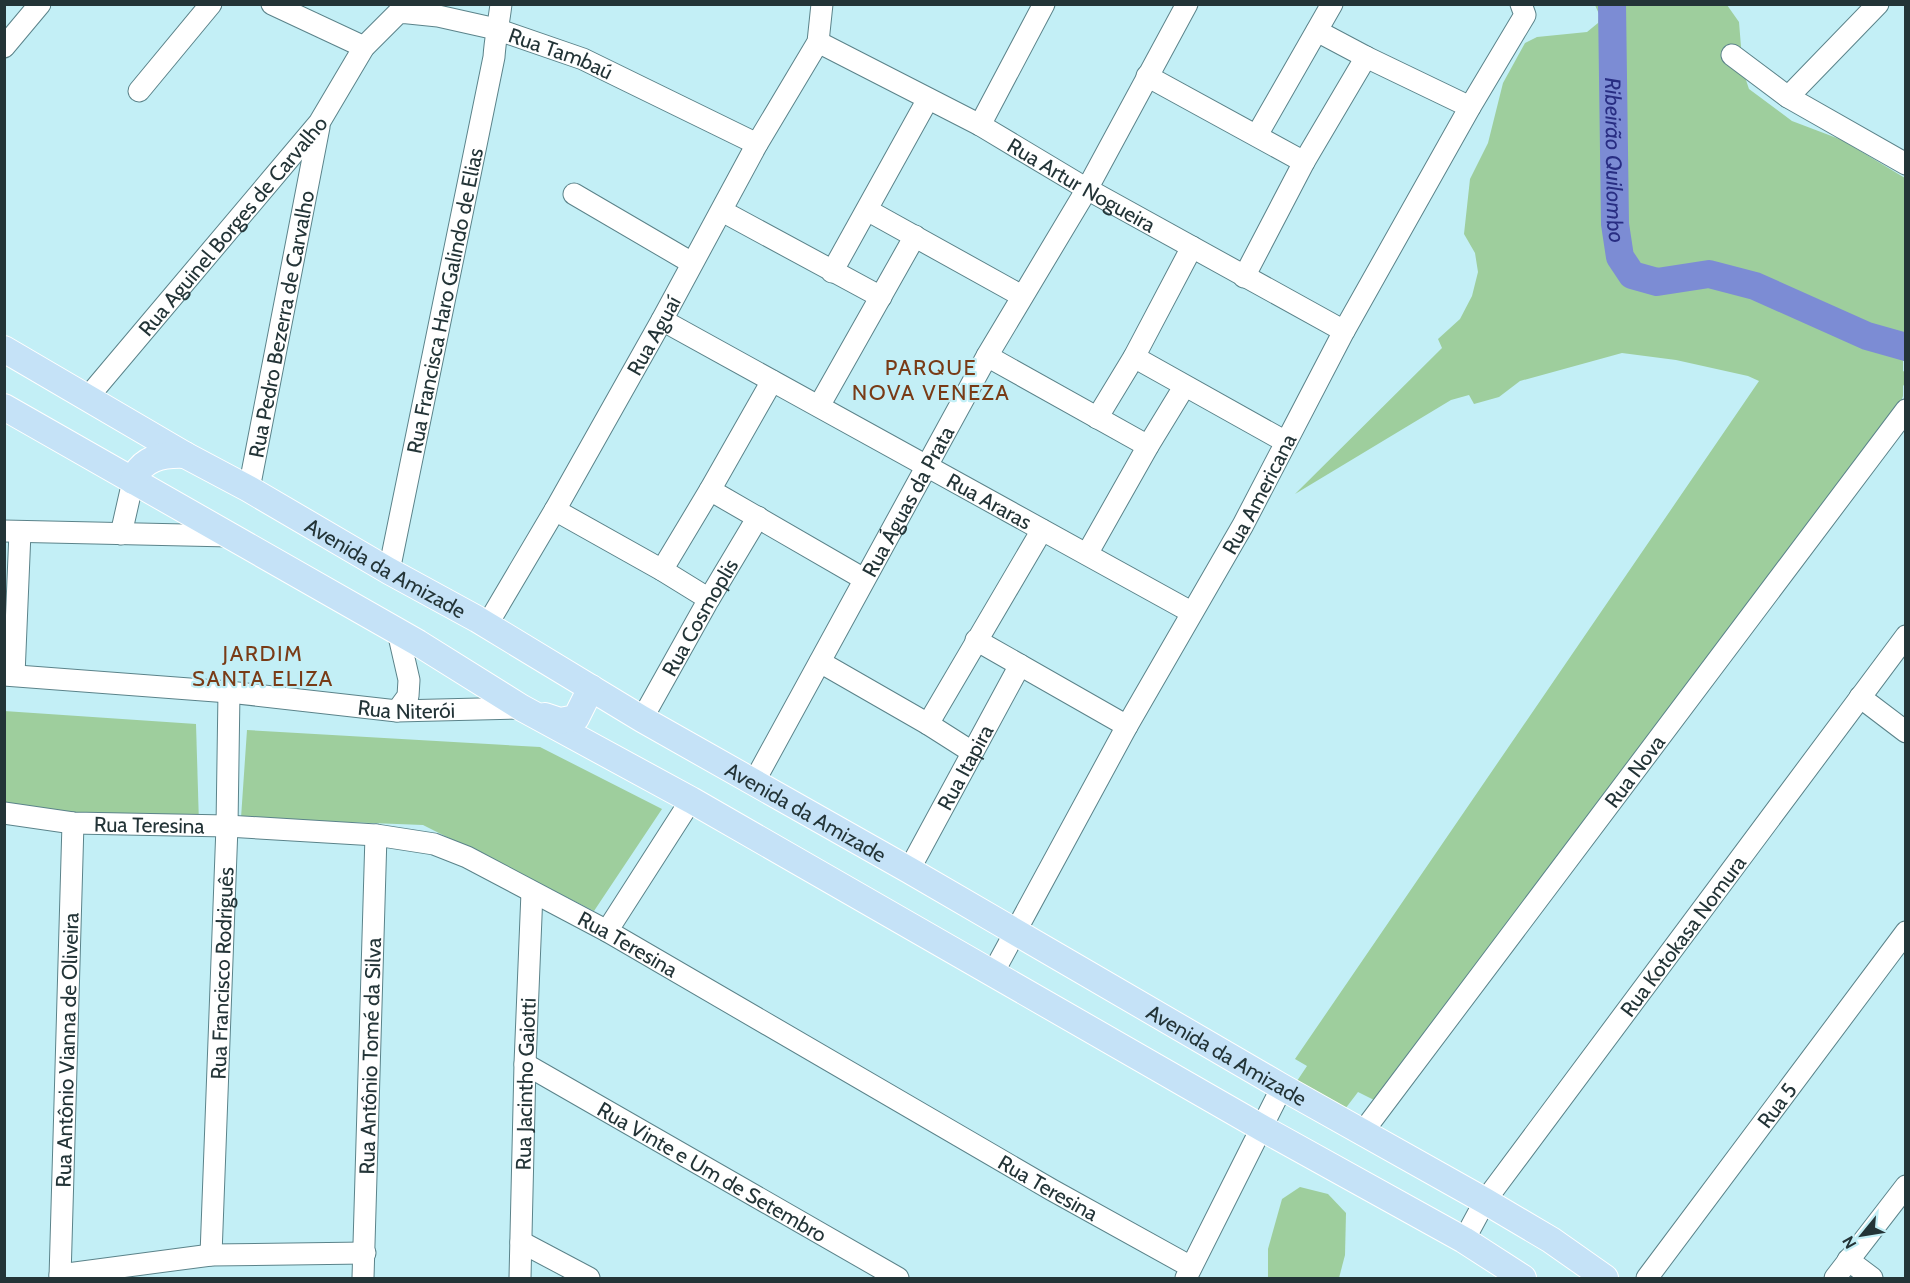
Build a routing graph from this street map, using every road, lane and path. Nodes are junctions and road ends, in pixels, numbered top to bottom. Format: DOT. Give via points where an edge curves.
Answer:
graph roads {
  1 [pos="40,4"];
  2 [pos="211,4"];
  3 [pos="272,4"];
  4 [pos="501,4"];
  5 [pos="822,4"];
  6 [pos="1044,4"];
  7 [pos="1187,4"];
  8 [pos="1332,4"];
  9 [pos="1878,4"];
  10 [pos="1523,10"];
  11 [pos="496,29"];
  12 [pos="1317,31"];
  13 [pos="818,42"];
  14 [pos="4,47"];
  15 [pos="364,47"];
  16 [pos="1732,55"];
  17 [pos="1366,57"];
  18 [pos="1147,76"];
  19 [pos="139,92"];
  20 [pos="1788,97"];
  21 [pos="927,99"];
  22 [pos="1470,107"];
  23 [pos="319,123"];
  24 [pos="980,125"];
  25 [pos="1257,135"];
  26 [pos="757,144"];
  27 [pos="1304,162"];
  28 [pos="1905,164"];
  29 [pos="1086,189"];
  30 [pos="574,194"];
  31 [pos="867,210"];
  32 [pos="722,211"];
  33 [pos="915,236"];
  34 [pos="1192,247"];
  35 [pos="692,263"];
  36 [pos="832,272"];
  37 [pos="1244,277"];
  38 [pos="1022,296"];
  39 [pos="881,297"];
  40 [pos="662,320"];
  41 [pos="1344,331"];
  42 [pos="4,349"];
  43 [pos="987,356"];
  44 [pos="1134,357"];
  45 [pos="772,381"];
  46 [pos="1184,387"];
  47 [pos="88,397"];
  48 [pos="4,406"];
  49 [pos="819,406"];
  50 [pos="1905,410"];
  51 [pos="1097,418"];
  52 [pos="1286,442"];
  53 [pos="1148,446"];
  54 [pos="185,455"];
  55 [pos="927,467"];
  56 [pos="133,481"];
  57 [pos="249,489"];
  58 [pos="710,490"];
  59 [pos="555,510"];
  60 [pos="758,517"];
  61 [pos="1042,530"];
  62 [pos="12,531"];
  63 [pos="121,534"];
  64 [pos="230,536"];
  65 [pos="1087,554"];
  66 [pos="662,570"];
  67 [pos="389,571"];
  68 [pos="864,579"];
  69 [pos="709,599"];
  70 [pos="1191,612"];
  71 [pos="487,625"];
  72 [pos="398,632"];
  73 [pos="1905,636"];
  74 [pos="976,640"];
  75 [pos="819,662"];
  76 [pos="1020,666"];
  77 [pos="9,675"];
  78 [pos="591,688"];
  79 [pos="229,692"];
  80 [pos="1860,697"];
  81 [pos="522,708"];
  82 [pos="397,711"];
  83 [pos="642,719"];
  84 [pos="928,724"];
  85 [pos="1127,726"];
  86 [pos="1905,732"];
  87 [pos="972,752"];
  88 [pos="754,782"];
  89 [pos="691,800"];
  90 [pos="4,813"];
  91 [pos="73,823"];
  92 [pos="227,826"];
  93 [pos="376,835"];
  94 [pos="909,870"];
  95 [pos="532,892"];
  96 [pos="607,931"];
  97 [pos="1014,931"];
  98 [pos="1905,932"];
  99 [pos="993,973"];
  100 [pos="525,1064"];
  101 [pos="1282,1087"];
  102 [pos="1262,1128"];
  103 [pos="1362,1133"];
  104 [pos="1905,1186"];
  105 [pos="1485,1201"];
  106 [pos="1464,1240"];
  107 [pos="521,1242"];
  108 [pos="364,1253"];
  109 [pos="211,1255"];
  110 [pos="1848,1260"];
  111 [pos="1189,1273"];
  112 [pos="60,1277"];
  113 [pos="363,1278"];
  114 [pos="520,1278"];
  115 [pos="589,1278"];
  116 [pos="898,1278"];
  117 [pos="1523,1278"];
  118 [pos="1605,1278"];
  119 [pos="1647,1278"];
  120 [pos="1835,1278"];
  121 [pos="1872,1278"];
  1 -- 14 [label="street"];
  2 -- 19 [label="street"];
  3 -- 15 [label="street"];
  4 -- 11 [label="street, Rua Francisca Haro Galindo de Elias"];
  5 -- 13 [label="street"];
  6 -- 24 [label="street"];
  7 -- 18 [label="street, Rua Águas da Prata"];
  8 -- 12 [label="street"];
  9 -- 20 [label="street"];
  10 -- 22 [label="street, Rua Americana"];
  11 -- 15 [label="street, Rua Tambaú" via="399,12"];
  11 -- 26 [label="street, Rua Tambaú" via="583,59"];
  11 -- 67 [label="street, Rua Francisca Haro Galindo de Elias" via="494,57"];
  12 -- 17 [label="street"];
  12 -- 25 [label="street"];
  13 -- 21 [label="street, Rua Artur Nogueira"];
  13 -- 26 [label="street, Rua Aguaí"];
  15 -- 23 [label="street, Rua Aguinel Borges de Carvalho"];
  16 -- 20 [label="street"];
  17 -- 22 [label="street"];
  17 -- 27 [label="street"];
  18 -- 25 [label="street"];
  18 -- 29 [label="street, Rua Águas da Prata"];
  20 -- 28 [label="street"];
  21 -- 24 [label="street, Rua Artur Nogueira"];
  21 -- 31 [label="street"];
  22 -- 41 [label="street, Rua Americana"];
  23 -- 47 [label="street, Rua Aguinel Borges de Carvalho"];
  23 -- 57 [label="street, Rua Pedro Bezerra de Carvalho"];
  24 -- 29 [label="street, Rua Artur Nogueira"];
  25 -- 27 [label="street"];
  26 -- 32 [label="street, Rua Aguaí"];
  27 -- 37 [label="street"];
  29 -- 34 [label="street, Rua Artur Nogueira"];
  29 -- 38 [label="street, Rua Águas da Prata"];
  30 -- 35 [label="street"];
  31 -- 33 [label="street"];
  31 -- 36 [label="street"];
  32 -- 35 [label="street, Rua Aguaí"];
  32 -- 36 [label="street"];
  33 -- 38 [label="street"];
  33 -- 39 [label="street"];
  34 -- 37 [label="street, Rua Artur Nogueira"];
  34 -- 44 [label="street"];
  35 -- 40 [label="street, Rua Aguaí"];
  36 -- 39 [label="street"];
  37 -- 41 [label="street, Rua Artur Nogueira"];
  38 -- 43 [label="street, Rua Águas da Prata"];
  39 -- 49 [label="street"];
  40 -- 45 [label="street, Rua Araras"];
  40 -- 59 [label="street, Rua Aguaí"];
  41 -- 52 [label="street, Rua Americana"];
  42 -- 47 [label="main road, Avenida da Amizade"];
  43 -- 51 [label="street"];
  43 -- 55 [label="street, Rua Águas da Prata"];
  44 -- 46 [label="street"];
  44 -- 51 [label="street"];
  45 -- 49 [label="street, Rua Araras"];
  45 -- 58 [label="street"];
  46 -- 52 [label="street"];
  46 -- 53 [label="street"];
  47 -- 54 [label="main road, Avenida da Amizade"];
  48 -- 56 [label="main road"];
  49 -- 55 [label="street, Rua Araras"];
  50 -- 103 [label="street, Rua Nova"];
  51 -- 53 [label="street"];
  52 -- 70 [label="street, Rua Americana"];
  53 -- 65 [label="street"];
  54 -- 56 [label="main road" via="167,454 143,464"];
  54 -- 57 [label="main road, Avenida da Amizade"];
  55 -- 61 [label="street, Rua Araras"];
  55 -- 68 [label="street, Rua Águas da Prata"];
  56 -- 63 [label="street"];
  56 -- 64 [label="main road"];
  57 -- 67 [label="main road, Avenida da Amizade"];
  58 -- 60 [label="street"];
  58 -- 66 [label="street"];
  59 -- 66 [label="street"];
  59 -- 71 [label="street, Rua Aguaí"];
  60 -- 68 [label="street"];
  60 -- 69 [label="street, Rua Cosmoplis"];
  61 -- 65 [label="street, Rua Araras"];
  61 -- 74 [label="street"];
  62 -- 63 [label="street"];
  62 -- 77 [label="street"];
  63 -- 64 [label="street"];
  64 -- 72 [label="main road"];
  65 -- 70 [label="street, Rua Araras"];
  66 -- 69 [label="street"];
  67 -- 71 [label="main road, Avenida da Amizade"];
  68 -- 75 [label="street, Rua Águas da Prata"];
  69 -- 83 [label="street, Rua Cosmoplis"];
  70 -- 85 [label="street, Rua Americana"];
  71 -- 78 [label="main road, Avenida da Amizade"];
  72 -- 81 [label="main road"];
  72 -- 82 [label="street" via="409,680 408,696"];
  73 -- 80 [label="street, Rua Kotokasa Nomura"];
  74 -- 76 [label="street"];
  74 -- 84 [label="street"];
  75 -- 84 [label="street"];
  75 -- 88 [label="street, Rua Águas da Prata"];
  76 -- 85 [label="street"];
  76 -- 87 [label="street, Rua Itapira"];
  77 -- 79 [label="street, Rua Niterói"];
  78 -- 81 [label="main road" via="576,718 570,720 560,721"];
  78 -- 83 [label="main road, Avenida da Amizade"];
  79 -- 82 [label="street, Rua Niterói"];
  79 -- 92 [label="street, Rua Francisco Rodriguês"];
  80 -- 86 [label="street"];
  80 -- 105 [label="street, Rua Kotokasa Nomura"];
  81 -- 82 [label="street, Rua Niterói"];
  81 -- 89 [label="main road"];
  83 -- 88 [label="main road, Avenida da Amizade"];
  84 -- 87 [label="street"];
  85 -- 97 [label="street, Rua Americana"];
  87 -- 94 [label="street, Rua Itapira"];
  88 -- 94 [label="main road, Avenida da Amizade"];
  89 -- 96 [label="street"];
  89 -- 99 [label="main road"];
  90 -- 91 [label="street, Rua Teresina"];
  91 -- 92 [label="street, Rua Teresina"];
  91 -- 112 [label="street, Rua Antônio Vianna de Oliveira"];
  92 -- 93 [label="street, Rua Teresina"];
  92 -- 109 [label="street, Rua Francisco Rodriguês"];
  93 -- 95 [label="street, Rua Teresina" via="434,844"];
  93 -- 108 [label="street, Rua Antônio Tomé da Silva"];
  94 -- 97 [label="main road, Avenida da Amizade"];
  95 -- 96 [label="street, Rua Teresina"];
  95 -- 100 [label="street, Rua Jacintho Gaiotti"];
  96 -- 111 [label="street, Rua Teresina"];
  97 -- 99 [label="street, Rua Americana"];
  97 -- 101 [label="main road, Avenida da Amizade"];
  98 -- 119 [label="street, Rua 5"];
  99 -- 102 [label="main road"];
  100 -- 107 [label="street, Rua Jacintho Gaiotti"];
  100 -- 116 [label="street, Rua Vinte e Um de Setembro"];
  101 -- 102 [label="street"];
  101 -- 103 [label="main road, Avenida da Amizade"];
  102 -- 106 [label="main road"];
  102 -- 111 [label="street"];
  103 -- 105 [label="main road, Avenida da Amizade"];
  104 -- 110 [label="street"];
  105 -- 106 [label="street, Rua Kotokasa Nomura"];
  105 -- 118 [label="main road, Avenida da Amizade"];
  106 -- 117 [label="main road"];
  107 -- 114 [label="street, Rua Jacintho Gaiotti"];
  107 -- 115 [label="street"];
  108 -- 109 [label="street"];
  108 -- 113 [label="street, Rua Antônio Tomé da Silva"];
  109 -- 112 [label="street"];
  110 -- 120 [label="street"];
  110 -- 121 [label="street"];
}
